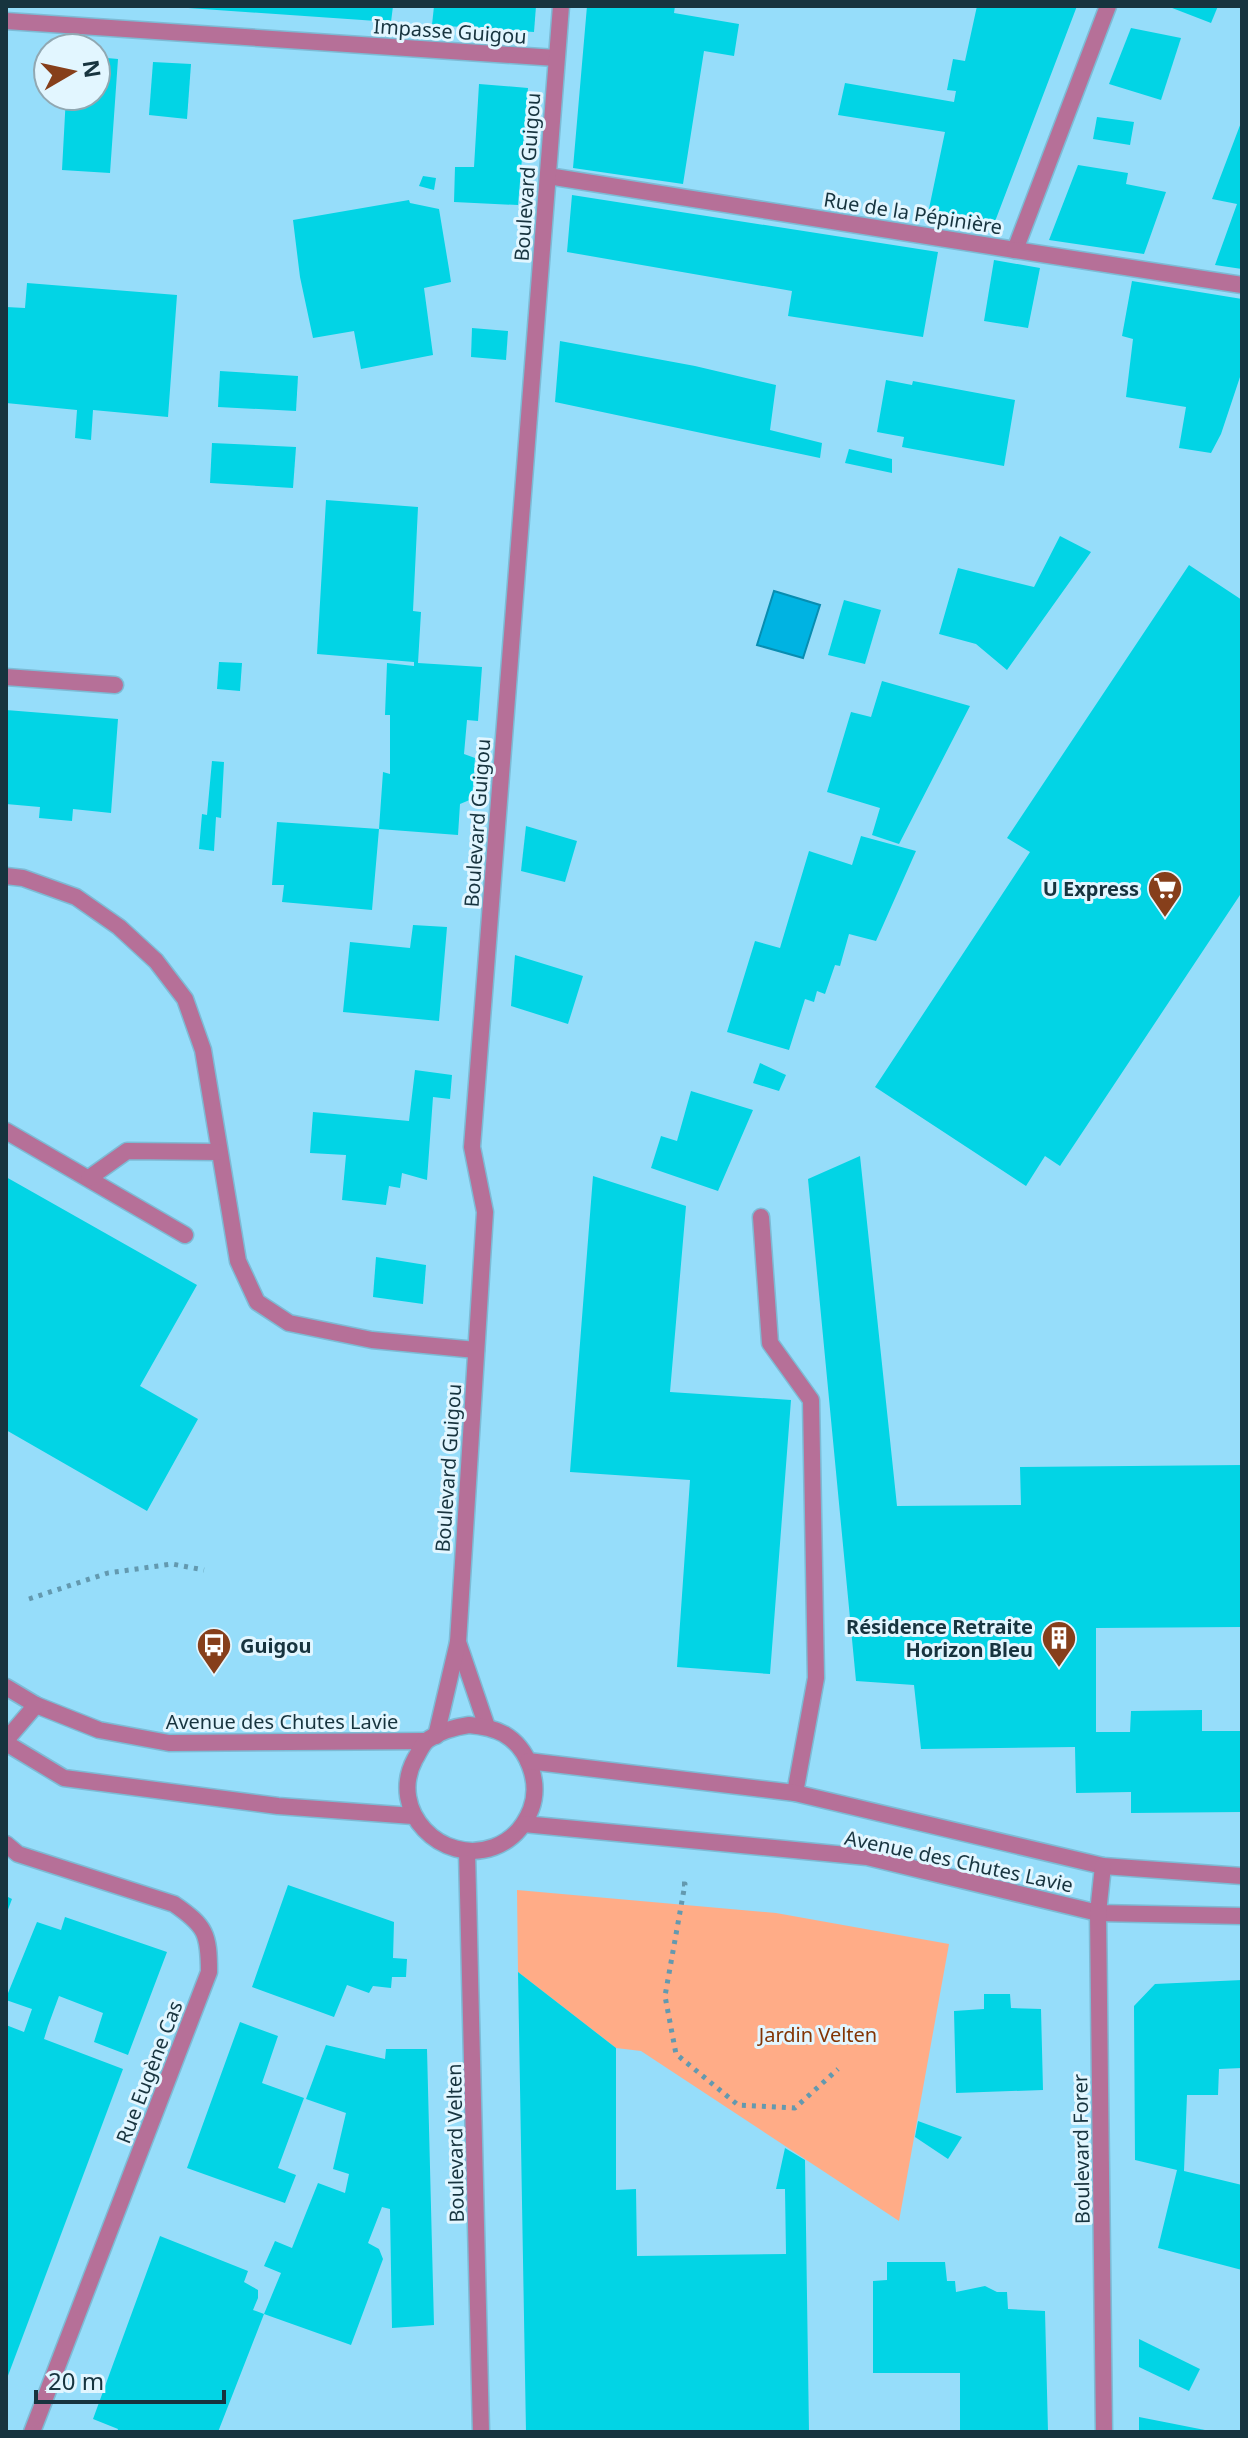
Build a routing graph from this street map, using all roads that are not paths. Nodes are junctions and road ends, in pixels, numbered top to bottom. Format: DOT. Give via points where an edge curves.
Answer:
graph roads {
  1 [pos="561,6"];
  2 [pos="1108,6"];
  3 [pos="6,21"];
  4 [pos="556,58"];
  5 [pos="548,176"];
  6 [pos="1015,250"];
  7 [pos="1242,285"];
  8 [pos="6,677"];
  9 [pos="115,685"];
  10 [pos="6,876"];
  11 [pos="6,1131"];
  12 [pos="218,1152"];
  13 [pos="89,1178"];
  14 [pos="761,1217"];
  15 [pos="185,1235"];
  16 [pos="476,1350"];
  17 [pos="458,1642"];
  18 [pos="6,1687"];
  19 [pos="36,1705"];
  20 [pos="487,1727"];
  21 [pos="431,1738"];
  22 [pos="6,1741"];
  23 [pos="528,1761"];
  24 [pos="795,1793"];
  25 [pos="413,1816"];
  26 [pos="524,1824"];
  27 [pos="6,1844"];
  28 [pos="467,1852"];
  29 [pos="1103,1866"];
  30 [pos="1242,1876"];
  31 [pos="1098,1913"];
  32 [pos="1242,1916"];
  33 [pos="32,2432"];
  34 [pos="481,2432"];
  35 [pos="1104,2432"];
  1 -- 4 [label="street, Boulevard Guigou"];
  2 -- 6 [label="street, Rue de la Pépinière"];
  3 -- 4 [label="street, Impasse Guigou"];
  4 -- 5 [label="street, Boulevard Guigou"];
  5 -- 6 [label="street, Rue de la Pépinière"];
  5 -- 16 [label="street, Boulevard Guigou" via="472,1147 485,1212"];
  6 -- 7 [label="street"];
  8 -- 9 [label="street"];
  10 -- 12 [label="street" via="76,897 156,961 185,999 203,1050"];
  11 -- 13 [label="street"];
  12 -- 13 [label="street" via="127,1151"];
  12 -- 16 [label="street" via="238,1261 257,1302 289,1323 372,1340"];
  13 -- 15 [label="street"];
  14 -- 24 [label="street" via="770,1343 811,1400 816,1678"];
  16 -- 17 [label="street, Boulevard Guigou"];
  17 -- 20 [label="street, Boulevard Guigou"];
  17 -- 21 [label="street, Boulevard Guigou"];
  18 -- 19 [label="street, Avenue des Chutes Lavie"];
  19 -- 21 [label="street, Avenue des Chutes Lavie" via="99,1730 169,1743"];
  19 -- 22 [label="street"];
  20 -- 21 [label="street" via="450,1728"];
  20 -- 23 [label="street" via="518,1745"];
  21 -- 25 [label="street" via="408,1781"];
  22 -- 25 [label="street" via="64,1778 278,1806"];
  23 -- 24 [label="street, Avenue des Chutes Lavie"];
  23 -- 26 [label="street" via="535,1782"];
  24 -- 29 [label="street, Avenue des Chutes Lavie"];
  25 -- 28 [label="street" via="435,1841"];
  26 -- 28 [label="street" via="499,1845"];
  26 -- 31 [label="street, Avenue des Chutes Lavie" via="867,1857"];
  27 -- 33 [label="street, Rue Eugène Cas" via="18,1854 174,1904 194,1918 209,1940 209,1972"];
  28 -- 34 [label="street, Boulevard Velten"];
  29 -- 30 [label="street, Avenue des Chutes Lavie"];
  29 -- 31 [label="street, Boulevard Forer"];
  31 -- 32 [label="street, Avenue des Chutes Lavie"];
  31 -- 35 [label="street, Boulevard Forer"];
}
